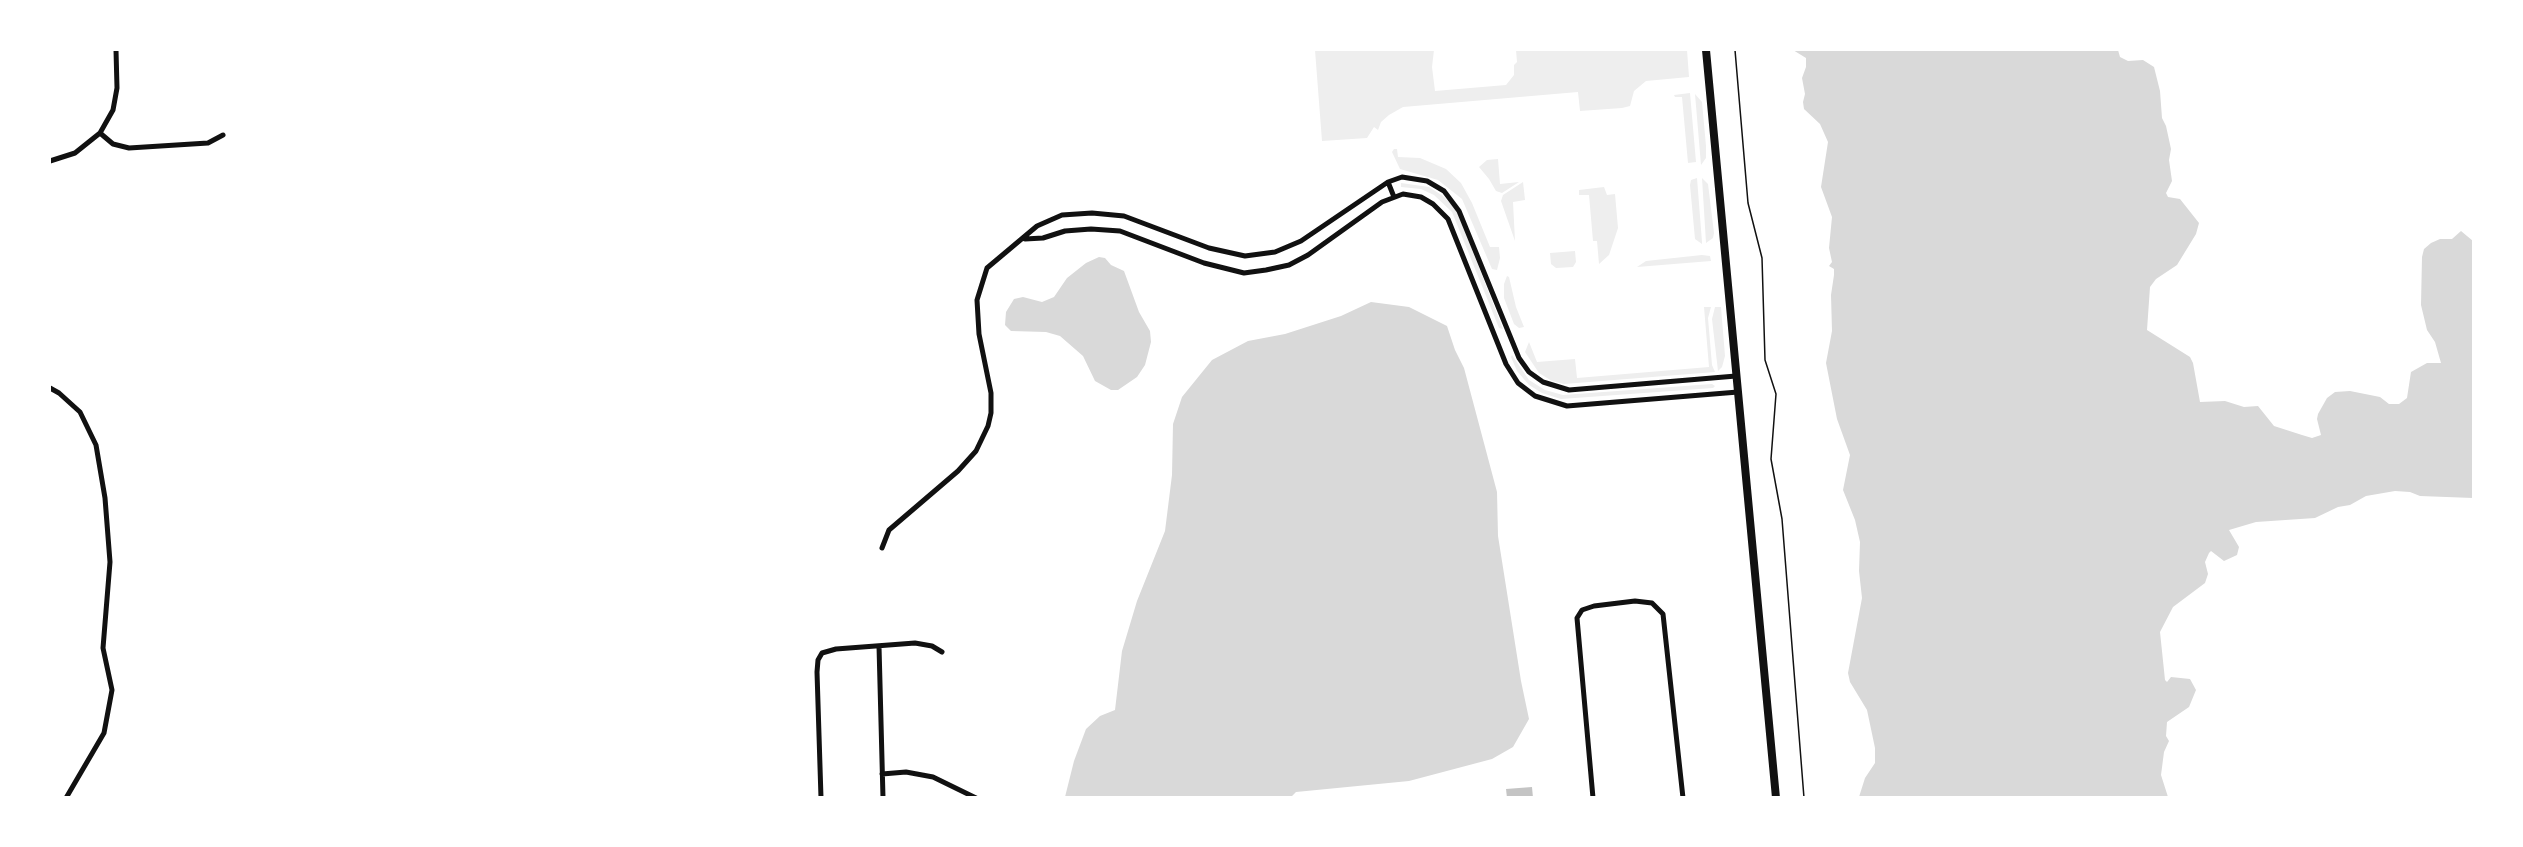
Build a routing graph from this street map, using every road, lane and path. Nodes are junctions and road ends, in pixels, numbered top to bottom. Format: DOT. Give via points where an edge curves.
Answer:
graph roads {
  1 [pos="116,50"];
  2 [pos="1706,50"];
  3 [pos="1735,50"];
  4 [pos="100,133"];
  5 [pos="223,135"];
  6 [pos="50,161"];
  7 [pos="1388,182"];
  8 [pos="1394,197"];
  9 [pos="1025,239"];
  10 [pos="1511,342"];
  11 [pos="1499,349"];
  12 [pos="1736,376"];
  13 [pos="50,388"];
  14 [pos="1738,392"];
  15 [pos="882,548"];
  16 [pos="879,646"];
  17 [pos="942,652"];
  18 [pos="882,774"];
  19 [pos="66,798"];
  20 [pos="821,798"];
  21 [pos="883,798"];
  22 [pos="976,798"];
  23 [pos="1593,798"];
  24 [pos="1683,798"];
  25 [pos="1776,798"];
  26 [pos="1804,798"];
  1 -- 4 [label="street" via="113,110"];
  2 -- 12 [label="main road"];
  3 -- 26 [label="path" via="1748,203 1762,258 1765,360 1776,394 1771,459 1782,519"];
  4 -- 5 [label="street" via="113,144 129,148 208,143"];
  4 -- 6 [label="street" via="75,153"];
  7 -- 8 [label="street"];
  7 -- 9 [label="street" via="1301,241 1264,255 1245,256 1209,248 1124,216 1092,213 1062,215 1037,226"];
  7 -- 10 [label="street" via="1402,177 1426,181 1444,191 1459,211"];
  8 -- 9 [label="street" via="1289,265 1244,273 1203,263 1120,231 1065,231"];
  8 -- 11 [label="street" via="1421,196 1448,219"];
  9 -- 15 [label="street" via="987,268 977,300 979,334 991,393 988,426 976,451 889,530"];
  10 -- 11 [label="street"];
  10 -- 12 [label="street" via="1529,372 1543,382 1569,390"];
  11 -- 14 [label="street" via="1518,383 1535,396 1567,406"];
  12 -- 14 [label="main road"];
  13 -- 19 [label="street" via="80,412 96,445 110,562 103,648 112,690 104,733"];
  14 -- 25 [label="main road"];
  16 -- 17 [label="street" via="915,643"];
  16 -- 18 [label="street"];
  16 -- 20 [label="street" via="826,650 818,660"];
  18 -- 21 [label="street"];
  18 -- 22 [label="street" via="906,772 933,777"];
  23 -- 24 [label="street" via="1577,618 1582,610 1594,606 1635,601 1652,603 1663,614"];
}
